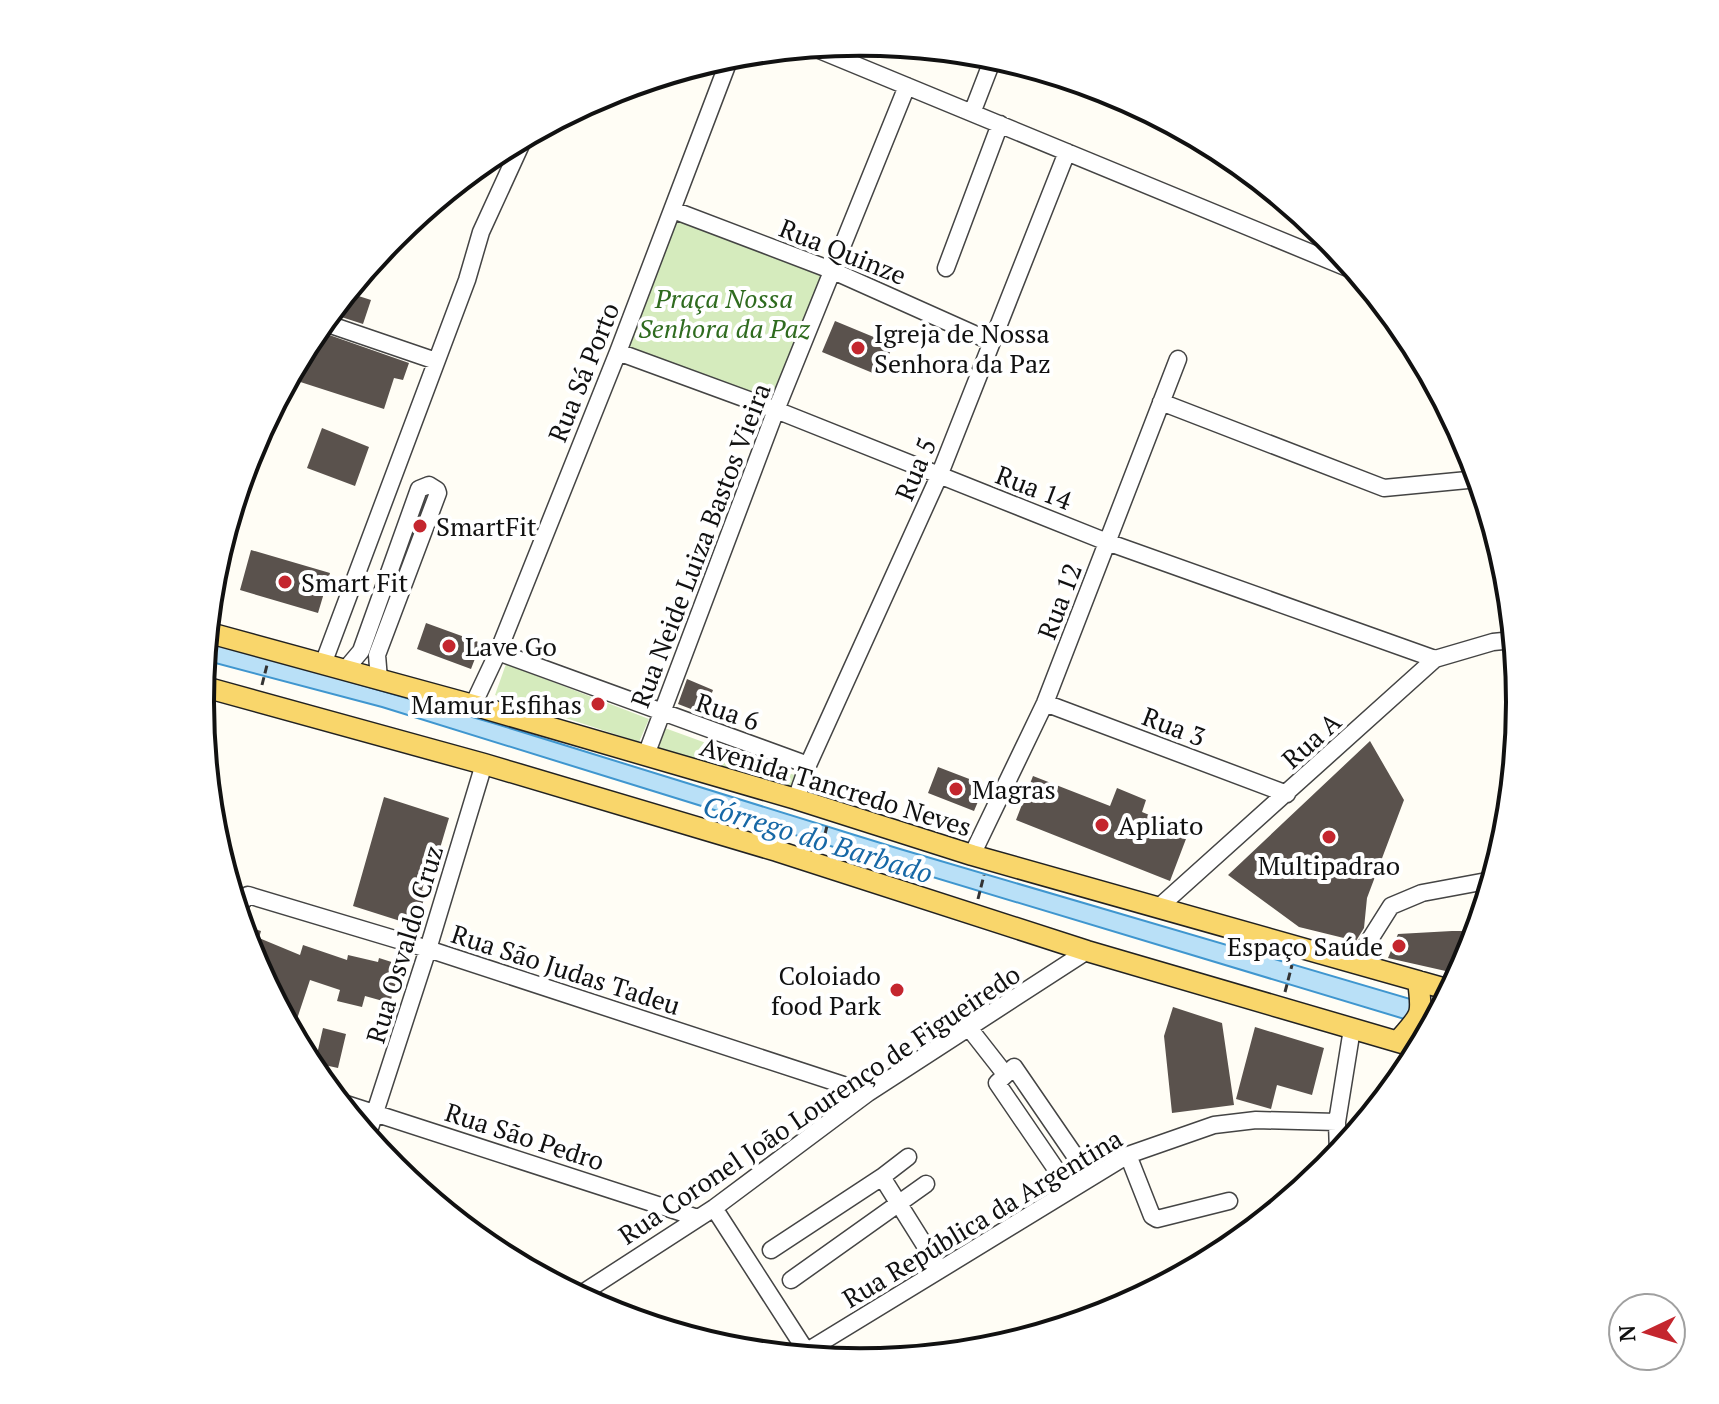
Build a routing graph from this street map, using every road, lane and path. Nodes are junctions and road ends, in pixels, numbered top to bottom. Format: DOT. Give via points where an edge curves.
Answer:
graph roads {
  1 [pos="835,57"];
  2 [pos="989,69"];
  3 [pos="725,70"];
  4 [pos="907,86"];
  5 [pos="972,113"];
  6 [pos="1000,124"];
  7 [pos="1067,152"];
  8 [pos="516,156"];
  9 [pos="673,210"];
  10 [pos="1331,261"];
  11 [pos="946,268"];
  12 [pos="831,270"];
  13 [pos="334,326"];
  14 [pos="992,342"];
  15 [pos="618,352"];
  16 [pos="1178,359"];
  17 [pos="436,361"];
  18 [pos="1161,402"];
  19 [pos="776,410"];
  20 [pos="939,476"];
  21 [pos="1466,480"];
  22 [pos="1107,542"];
  23 [pos="217,635"];
  24 [pos="1502,641"];
  25 [pos="498,652"];
  26 [pos="270,656"];
  27 [pos="1435,659"];
  28 [pos="323,664"];
  29 [pos="345,670"];
  30 [pos="379,679"];
  31 [pos="263,683"];
  32 [pos="214,690"];
  33 [pos="1045,703"];
  34 [pos="473,705"];
  35 [pos="663,713"];
  36 [pos="646,755"];
  37 [pos="484,764"];
  38 [pos="808,765"];
  39 [pos="1287,794"];
  40 [pos="796,799"];
  41 [pos="828,826"];
  42 [pos="821,849"];
  43 [pos="972,855"];
  44 [pos="984,875"];
  45 [pos="1479,882"];
  46 [pos="978,898"];
  47 [pos="245,899"];
  48 [pos="1158,908"];
  49 [pos="428,949"];
  50 [pos="1087,951"];
  51 [pos="1293,961"];
  52 [pos="1355,963"];
  53 [pos="1418,981"];
  54 [pos="1287,984"];
  55 [pos="1439,987"];
  56 [pos="1410,1027"];
  57 [pos="969,1028"];
  58 [pos="1352,1029"];
  59 [pos="1413,1034"];
  60 [pos="1005,1074"];
  61 [pos="868,1093"];
  62 [pos="357,1107"];
  63 [pos="376,1113"];
  64 [pos="1337,1122"];
  65 [pos="372,1125"];
  66 [pos="1337,1136"];
  67 [pos="1128,1155"];
  68 [pos="908,1157"];
  69 [pos="882,1177"];
  70 [pos="926,1184"];
  71 [pos="1229,1201"];
  72 [pos="899,1203"];
  73 [pos="714,1208"];
  74 [pos="698,1218"];
  75 [pos="771,1250"];
  76 [pos="939,1268"];
  77 [pos="791,1280"];
  78 [pos="590,1288"];
  79 [pos="799,1345"];
  80 [pos="817,1347"];
  1 -- 4 [label="street"];
  2 -- 5 [label="street"];
  3 -- 9 [label="street, Rua Sá Porto"];
  4 -- 5 [label="street"];
  4 -- 12 [label="street, Rua Neide Luiza Bastos Vieira"];
  5 -- 6 [label="street"];
  6 -- 7 [label="street"];
  6 -- 11 [label="street"];
  7 -- 10 [label="street"];
  7 -- 14 [label="street, Rua 5"];
  8 -- 17 [label="street" via="481,232"];
  9 -- 12 [label="street, Rua Quinze"];
  9 -- 15 [label="street, Rua Sá Porto"];
  12 -- 14 [label="street, Rua Quinze"];
  12 -- 19 [label="street, Rua Neide Luiza Bastos Vieira"];
  13 -- 17 [label="street"];
  14 -- 20 [label="street, Rua 5"];
  15 -- 19 [label="street, Rua 14"];
  15 -- 25 [label="street, Rua Sá Porto"];
  16 -- 18 [label="street, Rua 12"];
  17 -- 28 [label="street"];
  18 -- 21 [label="street" via="1384,488"];
  18 -- 22 [label="street, Rua 12"];
  19 -- 20 [label="street, Rua 14"];
  19 -- 35 [label="street, Rua Neide Luiza Bastos Vieira"];
  20 -- 22 [label="street, Rua 14"];
  20 -- 38 [label="street, Rua 5"];
  22 -- 27 [label="street, Rua 14"];
  22 -- 33 [label="street, Rua 12"];
  23 -- 28 [label="main road, Avenida Tancredo Neves"];
  24 -- 27 [label="street, Rua A"];
  25 -- 34 [label="street, Rua Sá Porto"];
  25 -- 35 [label="street, Rua 6"];
  26 -- 31 [label="path"];
  27 -- 39 [label="street, Rua A"];
  28 -- 29 [label="main road, Avenida Tancredo Neves"];
  29 -- 30 [label="main road, Avenida Tancredo Neves"];
  29 -- 30 [label="street" via="361,651 419,489 429,485 438,493 377,655"];
  30 -- 34 [label="main road, Avenida Tancredo Neves"];
  32 -- 37 [label="main road"];
  33 -- 39 [label="street, Rua 3"];
  33 -- 43 [label="street, Rua 12"];
  34 -- 36 [label="main road, Avenida Tancredo Neves"];
  35 -- 36 [label="street, Rua Neide Luiza Bastos Vieira"];
  35 -- 38 [label="street, Rua 6"];
  36 -- 40 [label="main road, Avenida Tancredo Neves"];
  37 -- 49 [label="street, Rua Osvaldo Cruz"];
  37 -- 50 [label="main road"];
  38 -- 40 [label="street, Rua 5"];
  39 -- 48 [label="street, Rua A"];
  40 -- 43 [label="main road, Avenida Tancredo Neves"];
  41 -- 42 [label="path"];
  43 -- 48 [label="main road, Avenida Tancredo Neves"];
  44 -- 46 [label="path"];
  45 -- 52 [label="street" via="1422,893 1391,906"];
  47 -- 49 [label="street, Rua São Judas Tadeu" via="248,895"];
  48 -- 52 [label="main road, Avenida Tancredo Neves"];
  49 -- 61 [label="street, Rua São Judas Tadeu"];
  49 -- 63 [label="street, Rua Osvaldo Cruz"];
  50 -- 57 [label="street, Rua Coronel João Lourenço de Figueiredo"];
  50 -- 58 [label="main road"];
  51 -- 54 [label="path"];
  52 -- 53 [label="main road, Avenida Tancredo Neves"];
  53 -- 55 [label="main road, Avenida Tancredo Neves"];
  53 -- 56 [label="main road"];
  56 -- 58 [label="main road"];
  56 -- 59 [label="main road"];
  57 -- 60 [label="street"];
  57 -- 61 [label="street, Rua Coronel João Lourenço de Figueiredo"];
  58 -- 64 [label="street"];
  60 -- 60 [label="street" via="997,1083 1064,1181 1084,1169 1014,1067"];
  61 -- 73 [label="street, Rua Coronel João Lourenço de Figueiredo"];
  62 -- 63 [label="street, Rua São Pedro"];
  63 -- 65 [label="street, Rua Osvaldo Cruz"];
  63 -- 74 [label="street, Rua São Pedro"];
  64 -- 66 [label="street"];
  64 -- 67 [label="street, Rua República da Argentina" via="1214,1125"];
  67 -- 71 [label="street" via="1157,1219"];
  67 -- 76 [label="street, Rua República da Argentina"];
  68 -- 69 [label="street"];
  69 -- 72 [label="street"];
  69 -- 75 [label="street"];
  70 -- 72 [label="street"];
  72 -- 76 [label="street"];
  72 -- 77 [label="street"];
  73 -- 74 [label="street, Rua Coronel João Lourenço de Figueiredo"];
  73 -- 79 [label="street"];
  74 -- 78 [label="street, Rua Coronel João Lourenço de Figueiredo"];
  76 -- 80 [label="street, Rua República da Argentina"];
}
